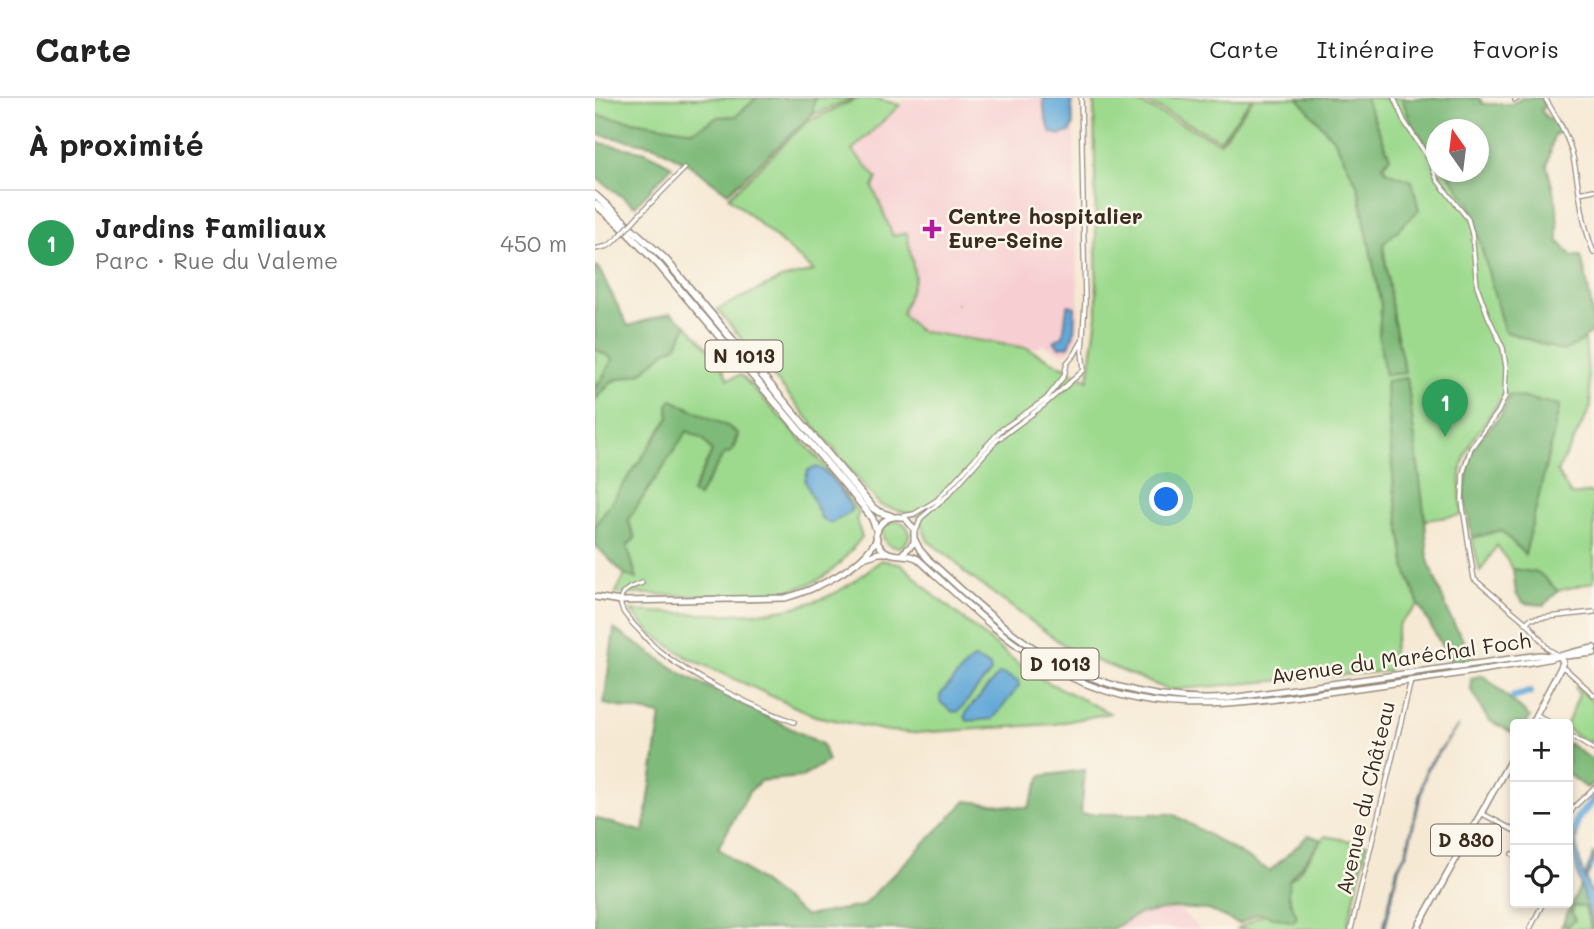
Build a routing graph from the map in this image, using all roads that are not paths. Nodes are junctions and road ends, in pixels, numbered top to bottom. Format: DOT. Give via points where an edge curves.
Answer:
graph roads {
  1 [pos="1081,98"];
  2 [pos="1394,98"];
  3 [pos="1545,98"];
  4 [pos="685,168"];
  5 [pos="1594,190"];
  6 [pos="1579,193"];
  7 [pos="595,195"];
  8 [pos="595,204"];
  9 [pos="595,249"];
  10 [pos="1594,253"];
  11 [pos="1083,339"];
  12 [pos="1073,357"];
  13 [pos="1084,362"];
  14 [pos="1067,368"];
  15 [pos="1078,374"];
  16 [pos="891,516"];
  17 [pos="901,516"];
  18 [pos="877,535"];
  19 [pos="915,537"];
  20 [pos="888,553"];
  21 [pos="903,553"];
  22 [pos="860,559"];
  23 [pos="642,583"];
  24 [pos="595,597"];
  25 [pos="621,601"];
  26 [pos="1594,612"];
  27 [pos="1526,623"];
  28 [pos="1594,650"];
  29 [pos="1560,656"];
  30 [pos="1561,667"];
  31 [pos="1410,678"];
  32 [pos="1594,695"];
  33 [pos="1536,714"];
  34 [pos="1534,719"];
  35 [pos="1544,719"];
  36 [pos="794,722"];
  37 [pos="1573,737"];
  38 [pos="1594,750"];
  39 [pos="1510,761"];
  40 [pos="1594,788"];
  41 [pos="1573,809"];
  42 [pos="1481,813"];
  43 [pos="1510,828"];
  44 [pos="1540,908"];
  45 [pos="1351,929"];
  46 [pos="1417,929"];
  47 [pos="1530,929"];
  1 -- 11 [label="street"];
  2 -- 27 [label="street" via="1437,180 1468,219 1478,286 1503,348 1505,397 1471,448 1463,473 1462,501 1475,581"];
  3 -- 6 [label="street" via="1568,142"];
  4 -- 9 [label="street, bridge" via="617,239"];
  5 -- 6 [label="street"];
  6 -- 10 [label="street"];
  7 -- 16 [label="highway, N 1013" via="665,259 873,508"];
  8 -- 18 [label="highway, N 1013" via="659,265 863,506"];
  11 -- 12 [label="street"];
  11 -- 13 [label="street"];
  12 -- 13 [label="street"];
  12 -- 14 [label="street"];
  13 -- 15 [label="street" via="1084,370"];
  14 -- 15 [label="street"];
  14 -- 17 [label="street" via="1052,393 1001,430 937,500 915,514"];
  15 -- 19 [label="street" via="997,440 921,518"];
  16 -- 17 [label="main road"];
  16 -- 18 [label="main road" via="882,522"];
  17 -- 19 [label="main road" via="913,525"];
  18 -- 20 [label="main road"];
  18 -- 22 [label="main road"];
  19 -- 21 [label="main road"];
  19 -- 31 [label="main road, Avenue du Maréchal Foch / D 1013" via="929,560 1032,647 1071,669 1121,688 1200,699"];
  20 -- 21 [label="main road"];
  20 -- 22 [label="main road"];
  21 -- 31 [label="main road, Avenue du Maréchal Foch / D 1013" via="918,559 1019,647 1106,691 1159,703 1201,706 1252,703"];
  22 -- 25 [label="main road" via="819,586 785,598"];
  23 -- 25 [label="street" via="624,593"];
  24 -- 25 [label="main road"];
  25 -- 36 [label="street" via="624,612 658,649 764,711"];
  26 -- 27 [label="street"];
  27 -- 29 [label="street"];
  28 -- 29 [label="main road, Avenue du Maréchal Foch / D 1013"];
  29 -- 30 [label="main road"];
  29 -- 31 [label="main road, Avenue du Maréchal Foch / D 1013"];
  30 -- 32 [label="street"];
  30 -- 33 [label="main road"];
  31 -- 45 [label="street, Avenue du Château"];
  33 -- 34 [label="main road"];
  33 -- 35 [label="street"];
  37 -- 38 [label="street"];
  39 -- 42 [label="main road, D 830"];
  40 -- 41 [label="street"];
  42 -- 43 [label="street"];
  42 -- 46 [label="main road, D 830"];
  44 -- 47 [label="street"];
}
